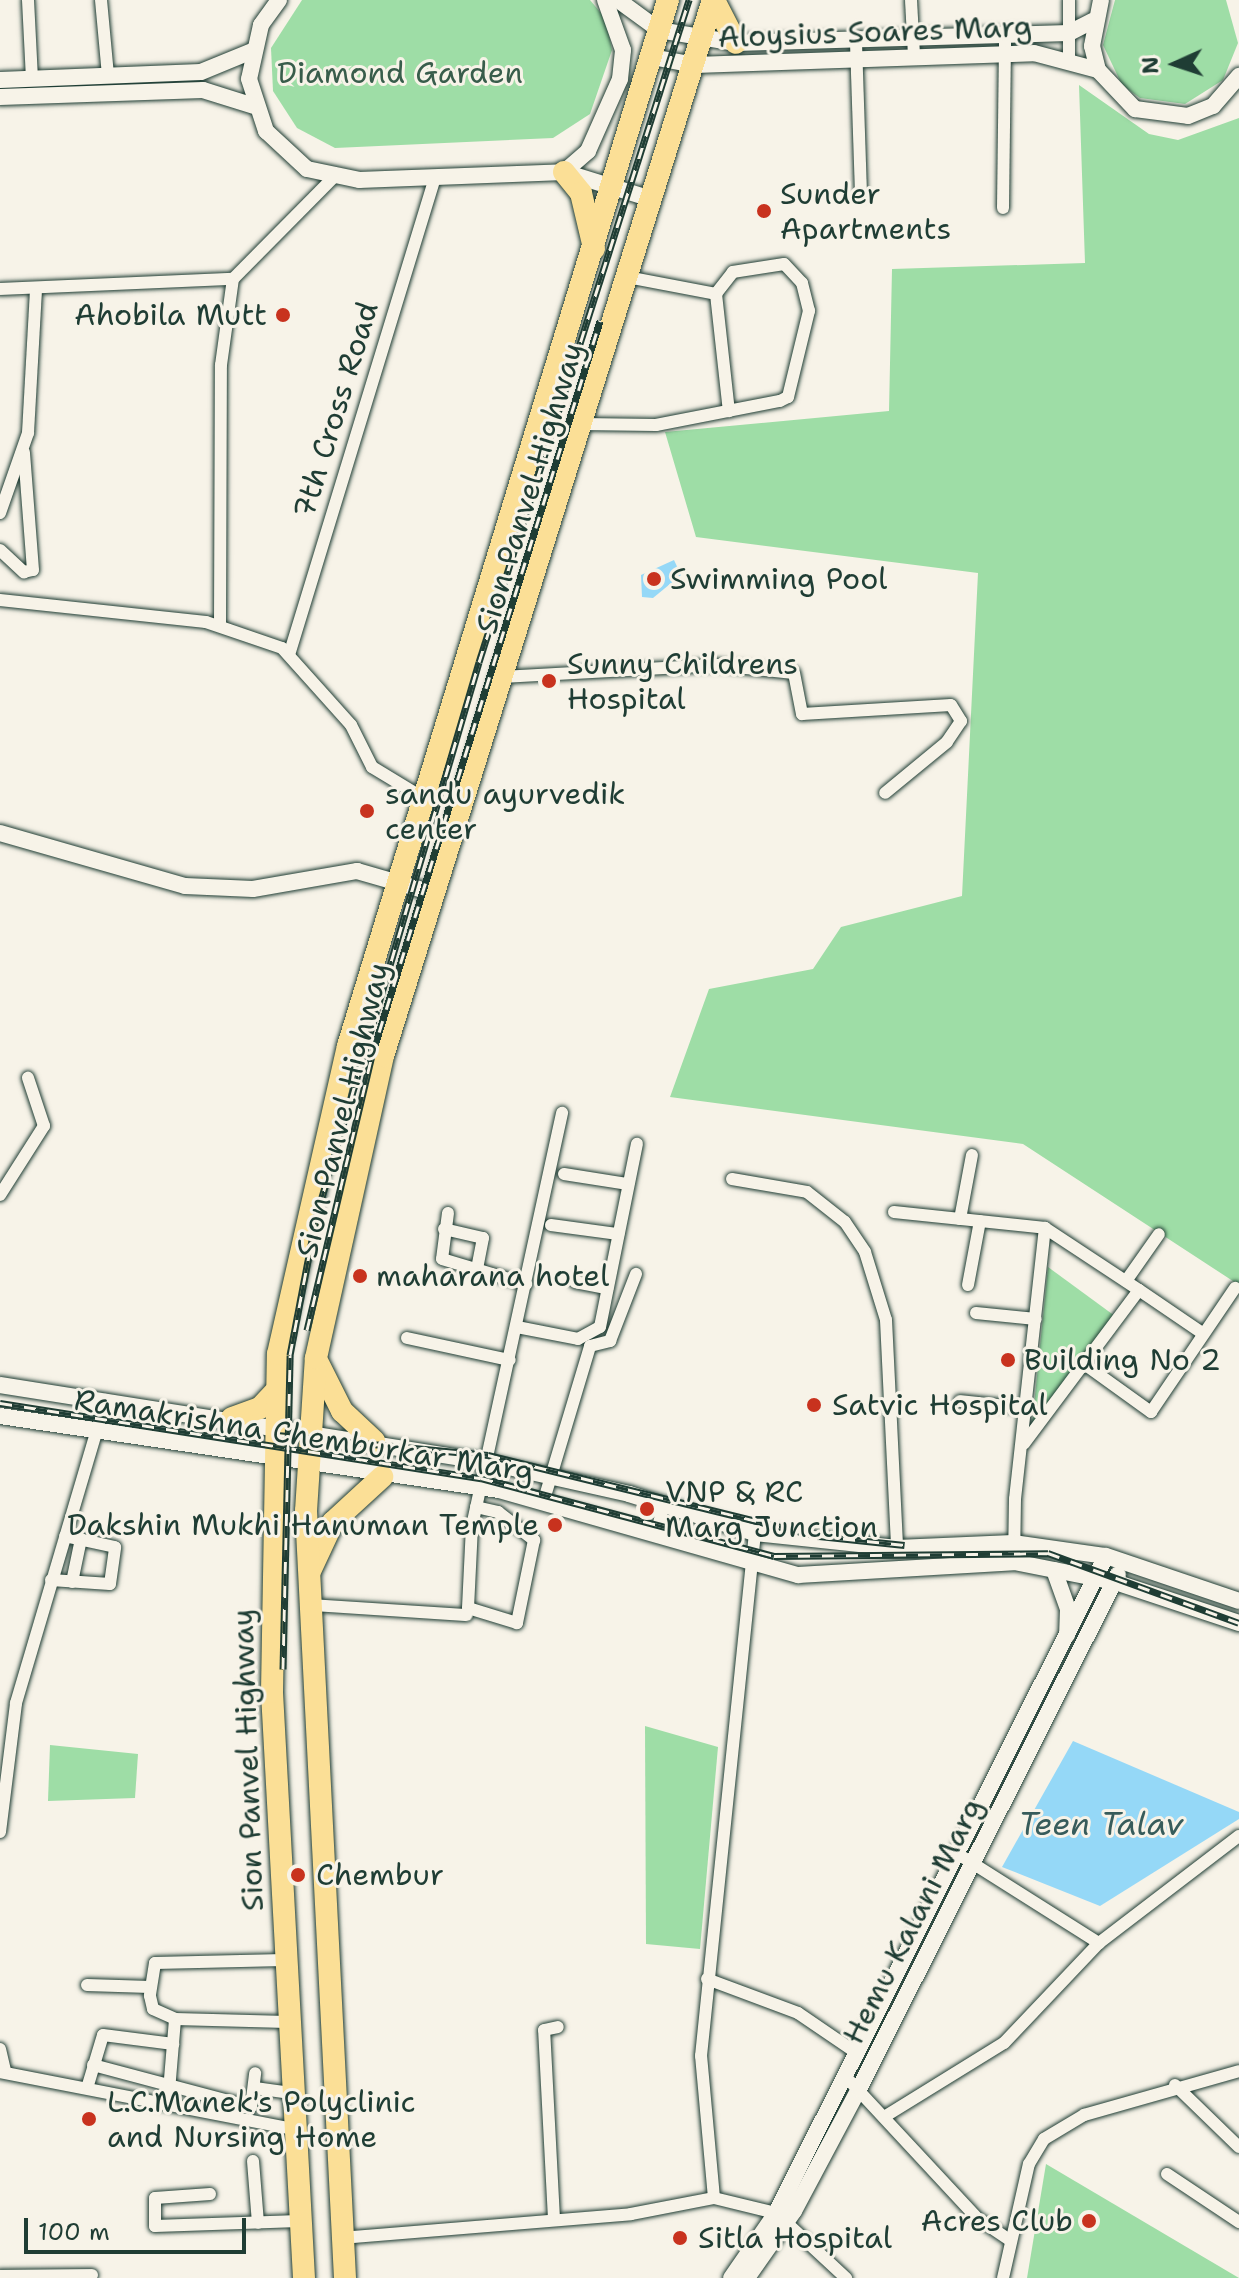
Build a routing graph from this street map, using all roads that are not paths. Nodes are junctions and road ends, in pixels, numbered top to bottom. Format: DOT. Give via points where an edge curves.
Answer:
graph roads {
  1 [pos="28,0"];
  2 [pos="101,0"];
  3 [pos="605,0"];
  4 [pos="618,0"];
  5 [pos="668,0"];
  6 [pos="713,0"];
  7 [pos="911,0"];
  8 [pos="1069,0"];
  9 [pos="1101,0"];
  10 [pos="277,1"];
  11 [pos="1093,21"];
  12 [pos="659,30"];
  13 [pos="1069,33"];
  14 [pos="1005,34"];
  15 [pos="700,39"];
  16 [pos="736,43"];
  17 [pos="762,44"];
  18 [pos="795,44"];
  19 [pos="914,49"];
  20 [pos="252,51"];
  21 [pos="856,51"];
  22 [pos="1006,52"];
  23 [pos="652,57"];
  24 [pos="1069,58"];
  25 [pos="761,63"];
  26 [pos="796,63"];
  27 [pos="695,65"];
  28 [pos="1098,70"];
  29 [pos="108,76"];
  30 [pos="1239,76"];
  31 [pos="32,79"];
  32 [pos="0,80"];
  33 [pos="0,97"];
  34 [pos="254,106"];
  35 [pos="564,172"];
  36 [pos="333,178"];
  37 [pos="434,181"];
  38 [pos="616,188"];
  39 [pos="861,194"];
  40 [pos="652,199"];
  41 [pos="1003,208"];
  42 [pos="595,257"];
  43 [pos="627,277"];
  44 [pos="233,279"];
  45 [pos="0,289"];
  46 [pos="36,289"];
  47 [pos="716,294"];
  48 [pos="729,411"];
  49 [pos="581,424"];
  50 [pos="23,448"];
  51 [pos="0,513"];
  52 [pos="0,550"];
  53 [pos="0,600"];
  54 [pos="220,626"];
  55 [pos="289,655"];
  56 [pos="502,677"];
  57 [pos="885,793"];
  58 [pos="425,799"];
  59 [pos="0,833"];
  60 [pos="398,878"];
  61 [pos="433,893"];
  62 [pos="28,1078"];
  63 [pos="562,1113"];
  64 [pos="637,1144"];
  65 [pos="972,1155"];
  66 [pos="564,1174"];
  67 [pos="732,1179"];
  68 [pos="628,1184"];
  69 [pos="0,1195"];
  70 [pos="894,1212"];
  71 [pos="448,1213"];
  72 [pos="960,1219"];
  73 [pos="980,1221"];
  74 [pos="551,1225"];
  75 [pos="1045,1228"];
  76 [pos="444,1229"];
  77 [pos="618,1234"];
  78 [pos="1159,1234"];
  79 [pos="477,1269"];
  80 [pos="636,1274"];
  81 [pos="1126,1281"];
  82 [pos="575,1282"];
  83 [pos="526,1284"];
  84 [pos="968,1285"];
  85 [pos="607,1288"];
  86 [pos="1235,1288"];
  87 [pos="1139,1290"];
  88 [pos="976,1313"];
  89 [pos="1036,1319"];
  90 [pos="517,1327"];
  91 [pos="1202,1333"];
  92 [pos="407,1338"];
  93 [pos="316,1358"];
  94 [pos="510,1360"];
  95 [pos="1087,1366"];
  96 [pos="0,1385"];
  97 [pos="276,1391"];
  98 [pos="106,1400"];
  99 [pos="960,1401"];
  100 [pos="1027,1408"];
  101 [pos="0,1416"];
  102 [pos="232,1418"];
  103 [pos="275,1424"];
  104 [pos="311,1429"];
  105 [pos="98,1432"];
  106 [pos="374,1441"];
  107 [pos="1024,1444"];
  108 [pos="273,1459"];
  109 [pos="486,1462"];
  110 [pos="309,1465"];
  111 [pos="382,1477"];
  112 [pos="550,1477"];
  113 [pos="481,1487"];
  114 [pos="543,1503"];
  115 [pos="664,1505"];
  116 [pos="476,1507"];
  117 [pos="755,1533"];
  118 [pos="656,1534"];
  119 [pos="65,1536"];
  120 [pos="81,1539"];
  121 [pos="1013,1543"];
  122 [pos="859,1546"];
  123 [pos="965,1546"];
  124 [pos="897,1548"];
  125 [pos="1114,1559"];
  126 [pos="748,1562"];
  127 [pos="1014,1562"];
  128 [pos="966,1568"];
  129 [pos="1054,1570"];
  130 [pos="310,1572"];
  131 [pos="861,1574"];
  132 [pos="1097,1579"];
  133 [pos="51,1580"];
  134 [pos="1179,1581"];
  135 [pos="72,1582"];
  136 [pos="1115,1582"];
  137 [pos="1239,1601"];
  138 [pos="1173,1602"];
  139 [pos="312,1605"];
  140 [pos="467,1615"];
  141 [pos="1239,1623"];
  142 [pos="1067,1641"];
  143 [pos="0,1832"];
  144 [pos="1239,1836"];
  145 [pos="958,1854"];
  146 [pos="974,1863"];
  147 [pos="1099,1943"];
  148 [pos="284,1960"];
  149 [pos="707,1979"];
  150 [pos="87,1985"];
  151 [pos="150,1987"];
  152 [pos="175,2019"];
  153 [pos="287,2022"];
  154 [pos="558,2027"];
  155 [pos="173,2044"];
  156 [pos="0,2049"];
  157 [pos="858,2054"];
  158 [pos="93,2065"];
  159 [pos="1239,2071"];
  160 [pos="2,2072"];
  161 [pos="255,2073"];
  162 [pos="846,2077"];
  163 [pos="88,2085"];
  164 [pos="1175,2085"];
  165 [pos="170,2086"];
  166 [pos="255,2088"];
  167 [pos="859,2089"];
  168 [pos="291,2093"];
  169 [pos="168,2103"];
  170 [pos="884,2117"];
  171 [pos="292,2129"];
  172 [pos="1239,2147"];
  173 [pos="253,2161"];
  174 [pos="1167,2174"];
  175 [pos="210,2194"];
  176 [pos="714,2198"];
  177 [pos="781,2218"];
  178 [pos="554,2219"];
  179 [pos="299,2221"];
  180 [pos="1239,2222"];
  181 [pos="258,2223"];
  182 [pos="341,2238"];
  183 [pos="1010,2240"];
  184 [pos="92,2275"];
  185 [pos="0,2276"];
  186 [pos="304,2278"];
  187 [pos="345,2278"];
  188 [pos="731,2278"];
  189 [pos="747,2278"];
  190 [pos="846,2278"];
  191 [pos="1003,2278"];
  1 -- 31 [label="street"];
  2 -- 29 [label="street"];
  3 -- 35 [label="main road" via="623,50 620,79 588,151"];
  4 -- 12 [label="main road"];
  5 -- 12 [label="highway, Sion Panvel Highway"];
  6 -- 15 [label="highway, Sion Panvel Highway"];
  6 -- 16 [label="highway"];
  7 -- 19 [label="street"];
  8 -- 13 [label="street"];
  9 -- 11 [label="main road"];
  10 -- 20 [label="main road"];
  11 -- 13 [label="main road, Aloysius Soares Marg"];
  11 -- 28 [label="main road"];
  12 -- 15 [label="main road, Aloysius Soares Marg"];
  12 -- 23 [label="highway, Sion Panvel Highway"];
  13 -- 14 [label="main road, Aloysius Soares Marg"];
  13 -- 24 [label="street"];
  14 -- 19 [label="main road, Aloysius Soares Marg"];
  14 -- 22 [label="street"];
  15 -- 16 [label="main road, Aloysius Soares Marg"];
  15 -- 27 [label="highway, Sion Panvel Highway"];
  16 -- 17 [label="main road, Aloysius Soares Marg"];
  17 -- 18 [label="main road, Aloysius Soares Marg"];
  17 -- 25 [label="main road"];
  18 -- 21 [label="main road, Aloysius Soares Marg"];
  18 -- 26 [label="main road"];
  19 -- 21 [label="main road, Aloysius Soares Marg"];
  19 -- 22 [label="main road, Aloysius Soares Marg"];
  20 -- 29 [label="main road" via="216,70"];
  20 -- 34 [label="main road"];
  21 -- 26 [label="main road, Aloysius Soares Marg"];
  21 -- 39 [label="street"];
  22 -- 24 [label="main road, Aloysius Soares Marg"];
  22 -- 41 [label="street"];
  23 -- 27 [label="main road, Aloysius Soares Marg"];
  23 -- 38 [label="highway, Sion Panvel Highway"];
  24 -- 28 [label="main road, Aloysius Soares Marg"];
  25 -- 26 [label="main road, Aloysius Soares Marg"];
  25 -- 27 [label="main road, Aloysius Soares Marg"];
  27 -- 40 [label="highway, Sion Panvel Highway"];
  28 -- 30 [label="main road" via="1135,109 1161,117 1213,106"];
  29 -- 31 [label="main road"];
  31 -- 32 [label="main road"];
  33 -- 34 [label="main road" via="203,90"];
  34 -- 36 [label="main road" via="284,153"];
  35 -- 37 [label="main road"];
  35 -- 38 [label="main road"];
  35 -- 42 [label="highway" via="581,193"];
  36 -- 37 [label="main road"];
  36 -- 44 [label="street"];
  37 -- 55 [label="street, 7th Cross Road"];
  38 -- 40 [label="main road"];
  38 -- 42 [label="highway, Sion Panvel Highway"];
  40 -- 43 [label="highway, Sion Panvel Highway"];
  42 -- 58 [label="highway, Sion Panvel Highway"];
  43 -- 47 [label="street"];
  43 -- 49 [label="highway, Sion Panvel Highway"];
  44 -- 46 [label="street"];
  44 -- 54 [label="street" via="221,365"];
  45 -- 46 [label="street"];
  46 -- 50 [label="street"];
  47 -- 48 [label="street"];
  47 -- 48 [label="street" via="733,272 784,264 802,283 809,311 788,397"];
  48 -- 49 [label="street" via="656,425"];
  49 -- 56 [label="highway, Sion Panvel Highway"];
  50 -- 51 [label="street"];
  50 -- 52 [label="street" via="33,570 24,572"];
  53 -- 54 [label="street"];
  54 -- 55 [label="street"];
  55 -- 58 [label="street" via="351,725 372,767"];
  56 -- 57 [label="street" via="718,665 794,673 802,714 951,705 961,721 947,742"];
  56 -- 61 [label="highway, Sion Panvel Highway"];
  58 -- 60 [label="highway, Sion Panvel Highway"];
  59 -- 60 [label="main road" via="185,886 253,889 357,871"];
  60 -- 61 [label="main road"];
  60 -- 97 [label="highway, Sion Panvel Highway" via="305,1211"];
  61 -- 93 [label="highway, Sion Panvel Highway" via="342,1218"];
  62 -- 69 [label="street" via="44,1126"];
  63 -- 83 [label="street"];
  64 -- 68 [label="street"];
  65 -- 72 [label="street"];
  66 -- 68 [label="street"];
  67 -- 124 [label="street" via="807,1192 845,1222 865,1252 886,1320"];
  68 -- 77 [label="street"];
  70 -- 72 [label="street"];
  71 -- 76 [label="street"];
  72 -- 73 [label="street"];
  73 -- 75 [label="street"];
  73 -- 84 [label="street"];
  74 -- 77 [label="street"];
  75 -- 81 [label="street"];
  75 -- 89 [label="street"];
  76 -- 79 [label="street" via="442,1259"];
  76 -- 79 [label="street" via="483,1238"];
  77 -- 85 [label="street"];
  78 -- 81 [label="street"];
  79 -- 83 [label="street"];
  80 -- 112 [label="street" via="610,1341 590,1346"];
  81 -- 87 [label="street"];
  82 -- 85 [label="street"];
  83 -- 90 [label="street"];
  85 -- 90 [label="street" via="600,1327 588,1335"];
  86 -- 91 [label="street"];
  87 -- 91 [label="street"];
  87 -- 95 [label="street"];
  88 -- 89 [label="street"];
  89 -- 100 [label="street"];
  90 -- 94 [label="street"];
  91 -- 95 [label="street" via="1151,1412"];
  92 -- 94 [label="street"];
  93 -- 104 [label="highway, Sion Panvel Highway"];
  93 -- 106 [label="highway" via="342,1411"];
  94 -- 109 [label="street"];
  95 -- 107 [label="street"];
  96 -- 98 [label="main road, Ramakrishna Chemburkar Marg"];
  97 -- 102 [label="highway" via="260,1408"];
  97 -- 103 [label="highway, Sion Panvel Highway"];
  98 -- 102 [label="main road, Ramakrishna Chemburkar Marg"];
  98 -- 105 [label="street"];
  99 -- 100 [label="street"];
  100 -- 107 [label="street"];
  101 -- 105 [label="main road, Ramakrishna Chemburkar Marg"];
  102 -- 103 [label="main road, Ramakrishna Chemburkar Marg"];
  103 -- 104 [label="main road, Ramakrishna Chemburkar Marg"];
  103 -- 108 [label="highway, Sion Panvel Highway"];
  104 -- 106 [label="main road, Ramakrishna Chemburkar Marg"];
  104 -- 110 [label="highway, Sion Panvel Highway"];
  105 -- 108 [label="main road, Ramakrishna Chemburkar Marg"];
  105 -- 119 [label="street"];
  106 -- 109 [label="main road, Ramakrishna Chemburkar Marg"];
  107 -- 121 [label="street"];
  108 -- 110 [label="main road, Ramakrishna Chemburkar Marg"];
  108 -- 148 [label="highway, Sion Panvel Highway" via="272,1692"];
  109 -- 112 [label="main road, Ramakrishna Chemburkar Marg"];
  109 -- 113 [label="street"];
  110 -- 111 [label="main road, Ramakrishna Chemburkar Marg"];
  110 -- 130 [label="highway, Sion Panvel Highway"];
  111 -- 113 [label="main road, Ramakrishna Chemburkar Marg"];
  111 -- 130 [label="highway" via="333,1522"];
  112 -- 114 [label="street"];
  112 -- 115 [label="main road, Ramakrishna Chemburkar Marg"];
  113 -- 114 [label="main road, Ramakrishna Chemburkar Marg"];
  113 -- 116 [label="street"];
  114 -- 118 [label="main road, Ramakrishna Chemburkar Marg"];
  115 -- 117 [label="main road, Ramakrishna Chemburkar Marg"];
  115 -- 118 [label="street"];
  116 -- 116 [label="street" via="468,1608 517,1623 534,1540 498,1512"];
  117 -- 122 [label="main road, Ramakrishna Chemburkar Marg"];
  117 -- 126 [label="street"];
  118 -- 126 [label="main road, Ramakrishna Chemburkar Marg"];
  119 -- 120 [label="street"];
  119 -- 133 [label="street"];
  120 -- 135 [label="street"];
  120 -- 135 [label="street" via="115,1547 110,1584"];
  121 -- 123 [label="main road, Ramakrishna Chemburkar Marg"];
  121 -- 125 [label="main road, Ramakrishna Chemburkar Marg"];
  121 -- 127 [label="street"];
  122 -- 124 [label="main road, Ramakrishna Chemburkar Marg"];
  122 -- 131 [label="main road"];
  123 -- 124 [label="main road, Ramakrishna Chemburkar Marg"];
  123 -- 128 [label="street"];
  125 -- 132 [label="main road"];
  125 -- 134 [label="main road, Ramakrishna Chemburkar Marg"];
  125 -- 136 [label="main road, Hemu Kalani Marg"];
  126 -- 131 [label="main road, Ramakrishna Chemburkar Marg" via="798,1575"];
  126 -- 149 [label="street"];
  127 -- 128 [label="main road, Ramakrishna Chemburkar Marg"];
  127 -- 129 [label="main road, Ramakrishna Chemburkar Marg"];
  128 -- 131 [label="main road, Ramakrishna Chemburkar Marg"];
  129 -- 132 [label="main road, Ramakrishna Chemburkar Marg"];
  129 -- 142 [label="main road" via="1068,1609"];
  130 -- 139 [label="highway, Sion Panvel Highway"];
  132 -- 136 [label="main road, Ramakrishna Chemburkar Marg"];
  132 -- 142 [label="main road"];
  133 -- 135 [label="street"];
  133 -- 143 [label="street" via="16,1703"];
  134 -- 137 [label="main road, Ramakrishna Chemburkar Marg"];
  134 -- 138 [label="main road"];
  136 -- 138 [label="main road, Ramakrishna Chemburkar Marg"];
  136 -- 146 [label="main road, Hemu Kalani Marg"];
  138 -- 141 [label="main road, Ramakrishna Chemburkar Marg"];
  139 -- 140 [label="street"];
  139 -- 182 [label="highway, Sion Panvel Highway"];
  142 -- 145 [label="main road"];
  144 -- 147 [label="street"];
  145 -- 146 [label="street"];
  145 -- 157 [label="main road"];
  146 -- 147 [label="street"];
  146 -- 167 [label="main road, Hemu Kalani Marg"];
  147 -- 170 [label="street" via="1004,2043"];
  148 -- 151 [label="street" via="155,1963"];
  148 -- 153 [label="highway, Sion Panvel Highway"];
  149 -- 157 [label="street" via="798,2013"];
  149 -- 176 [label="street" via="701,2056"];
  150 -- 151 [label="street"];
  151 -- 152 [label="street" via="153,2009"];
  152 -- 153 [label="street"];
  152 -- 155 [label="street"];
  153 -- 168 [label="highway, Sion Panvel Highway"];
  154 -- 178 [label="street" via="544,2030"];
  155 -- 158 [label="street" via="105,2034"];
  155 -- 165 [label="street"];
  156 -- 160 [label="street"];
  157 -- 162 [label="main road"];
  158 -- 163 [label="street"];
  158 -- 165 [label="street"];
  159 -- 164 [label="street"];
  160 -- 163 [label="street"];
  161 -- 166 [label="street"];
  162 -- 167 [label="street"];
  162 -- 177 [label="main road"];
  163 -- 169 [label="street"];
  164 -- 172 [label="street"];
  164 -- 183 [label="street" via="1084,2115 1044,2139 1029,2164"];
  165 -- 166 [label="street" via="251,2107"];
  165 -- 169 [label="street"];
  166 -- 168 [label="street"];
  167 -- 170 [label="street"];
  167 -- 177 [label="main road, Hemu Kalani Marg"];
  168 -- 171 [label="highway, Sion Panvel Highway"];
  169 -- 171 [label="street"];
  170 -- 183 [label="street" via="977,2218"];
  171 -- 179 [label="highway, Sion Panvel Highway"];
  173 -- 181 [label="street"];
  174 -- 180 [label="street"];
  175 -- 181 [label="street" via="155,2198 155,2226"];
  176 -- 177 [label="street"];
  176 -- 178 [label="street"];
  177 -- 188 [label="main road"];
  177 -- 189 [label="main road, Hemu Kalani Marg"];
  177 -- 190 [label="street"];
  178 -- 182 [label="street"];
  179 -- 181 [label="street"];
  179 -- 186 [label="highway, Sion Panvel Highway"];
  182 -- 187 [label="highway, Sion Panvel Highway"];
  183 -- 191 [label="street"];
  184 -- 185 [label="street"];
}
